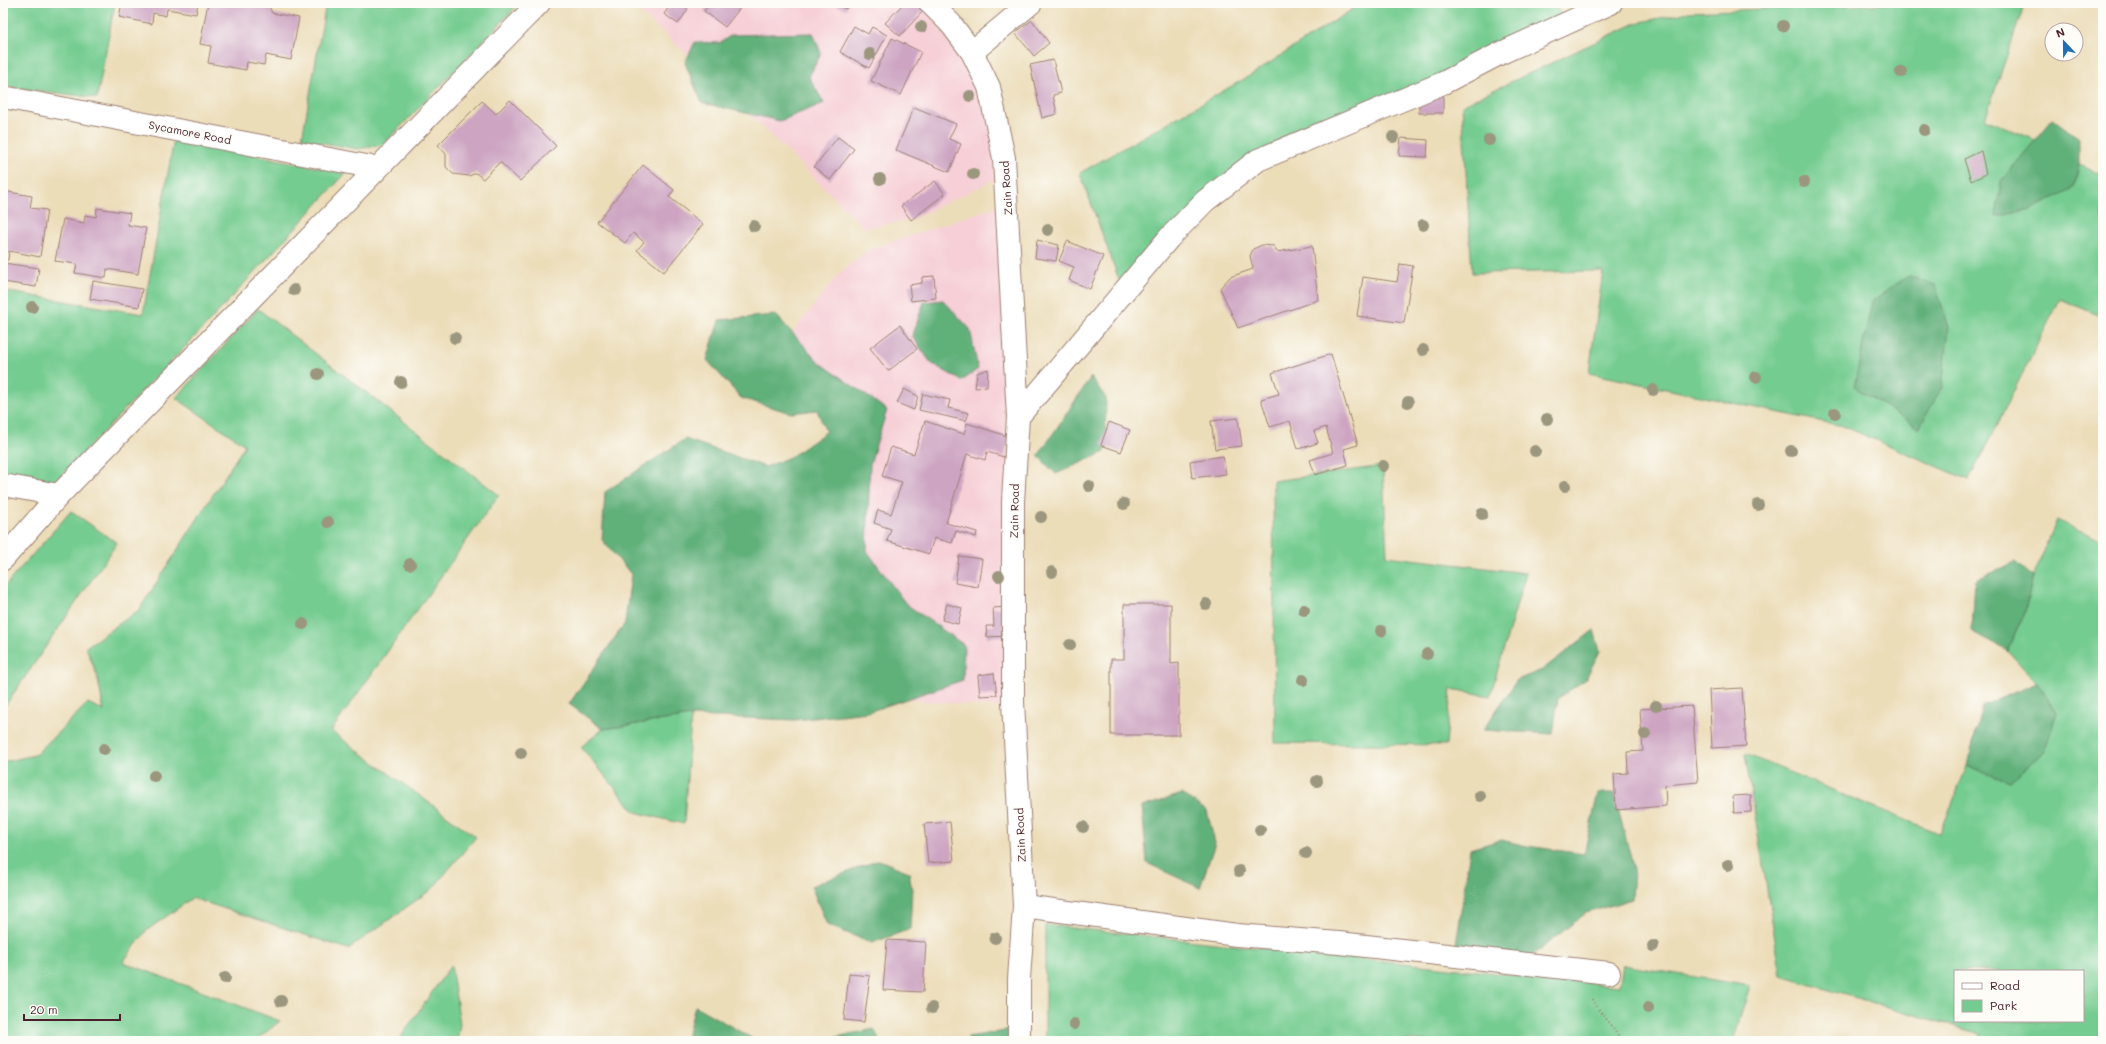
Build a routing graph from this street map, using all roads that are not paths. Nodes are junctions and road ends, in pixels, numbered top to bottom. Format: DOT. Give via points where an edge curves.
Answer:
graph roads {
  1 [pos="539,3"];
  2 [pos="930,3"];
  3 [pos="1031,3"];
  4 [pos="1611,3"];
  5 [pos="972,52"];
  6 [pos="3,97"];
  7 [pos="377,168"];
  8 [pos="1018,417"];
  9 [pos="3,485"];
  10 [pos="59,495"];
  11 [pos="3,559"];
  12 [pos="1024,906"];
  13 [pos="1609,973"];
  14 [pos="1019,1041"];
  1 -- 7 [label="street"];
  2 -- 5 [label="street, Zain Road" via="951,24"];
  3 -- 5 [label="street"];
  4 -- 8 [label="street" via="1499,54 1443,83 1258,160 1205,201 1169,238"];
  5 -- 8 [label="street, Zain Road" via="989,87 1004,158"];
  6 -- 7 [label="street, Sycamore Road"];
  7 -- 10 [label="street"];
  8 -- 12 [label="street, Zain Road" via="1013,501 1013,695"];
  9 -- 10 [label="street"];
  10 -- 11 [label="street"];
  12 -- 13 [label="street" via="1237,935 1339,943"];
  12 -- 14 [label="street, Zain Road" via="1019,979"];
}
